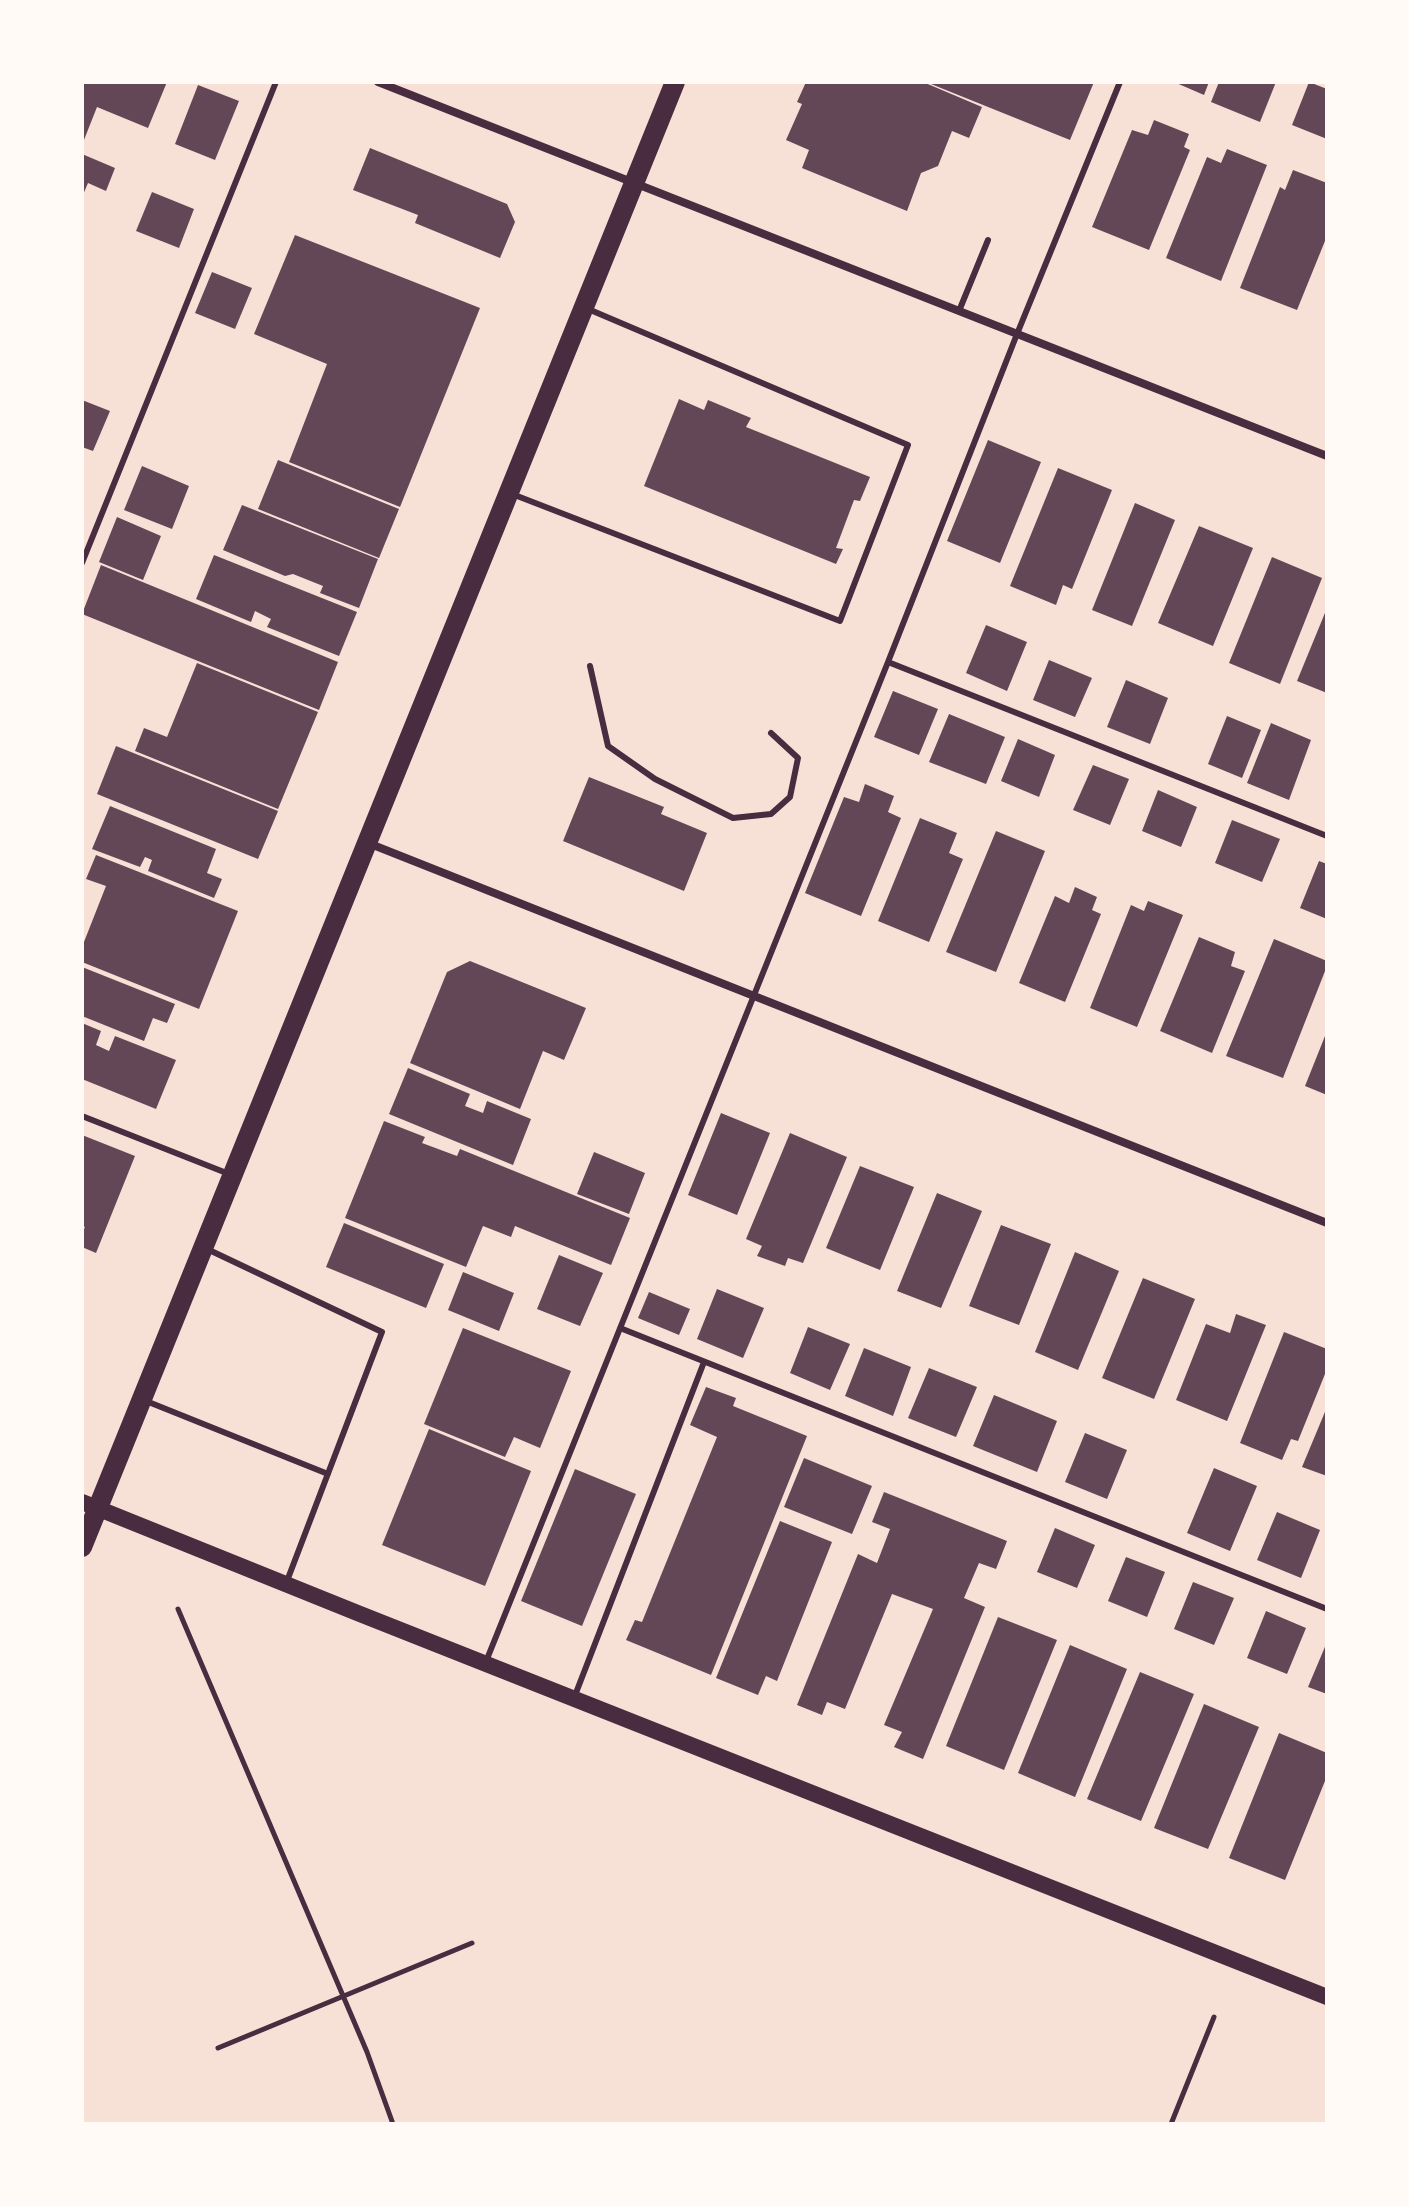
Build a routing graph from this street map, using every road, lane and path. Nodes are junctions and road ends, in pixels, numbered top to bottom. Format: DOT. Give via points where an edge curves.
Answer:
graph roads {
  1 [pos="276,82"];
  2 [pos="378,82"];
  3 [pos="675,82"];
  4 [pos="1120,82"];
  5 [pos="634,183"];
  6 [pos="988,240"];
  7 [pos="584,307"];
  8 [pos="959,311"];
  9 [pos="1017,334"];
  10 [pos="1327,456"];
  11 [pos="509,492"];
  12 [pos="82,563"];
  13 [pos="888,662"];
  14 [pos="590,666"];
  15 [pos="771,733"];
  16 [pos="1327,836"];
  17 [pos="367,842"];
  18 [pos="753,995"];
  19 [pos="82,1116"];
  20 [pos="233,1175"];
  21 [pos="1327,1223"];
  22 [pos="203,1247"];
  23 [pos="620,1328"];
  24 [pos="704,1362"];
  25 [pos="142,1400"];
  26 [pos="328,1474"];
  27 [pos="90,1505"];
  28 [pos="82,1547"];
  29 [pos="285,1584"];
  30 [pos="178,1609"];
  31 [pos="1327,1609"];
  32 [pos="485,1664"];
  33 [pos="574,1698"];
  34 [pos="472,1943"];
  35 [pos="343,1995"];
  36 [pos="1327,1997"];
  37 [pos="1214,2017"];
  38 [pos="218,2048"];
  39 [pos="393,2124"];
  40 [pos="1171,2124"];
  1 -- 12 [label="lane"];
  2 -- 5 [label="street"];
  3 -- 5 [label="main road"];
  4 -- 9 [label="lane"];
  5 -- 7 [label="main road"];
  5 -- 8 [label="street"];
  6 -- 8 [label="lane"];
  7 -- 11 [label="main road"];
  7 -- 11 [label="lane" via="908,445 840,621"];
  8 -- 9 [label="street"];
  9 -- 10 [label="street"];
  9 -- 13 [label="lane"];
  11 -- 17 [label="main road"];
  13 -- 16 [label="lane"];
  13 -- 18 [label="lane"];
  14 -- 15 [label="lane" via="608,746 655,779 733,818 771,814 790,797 798,758"];
  17 -- 18 [label="street"];
  17 -- 20 [label="main road"];
  18 -- 21 [label="street"];
  18 -- 23 [label="lane"];
  19 -- 20 [label="lane"];
  20 -- 22 [label="main road"];
  22 -- 25 [label="main road"];
  22 -- 26 [label="lane" via="382,1332"];
  23 -- 24 [label="lane"];
  23 -- 32 [label="lane"];
  24 -- 31 [label="lane"];
  24 -- 33 [label="lane"];
  25 -- 26 [label="lane"];
  25 -- 27 [label="main road"];
  26 -- 29 [label="lane"];
  27 -- 28 [label="main road"];
  27 -- 29 [label="main road"];
  29 -- 32 [label="main road"];
  30 -- 35 [label="path"];
  32 -- 33 [label="main road"];
  33 -- 36 [label="main road"];
  34 -- 35 [label="path"];
  35 -- 38 [label="path"];
  35 -- 39 [label="path"];
  37 -- 40 [label="path"];
}
